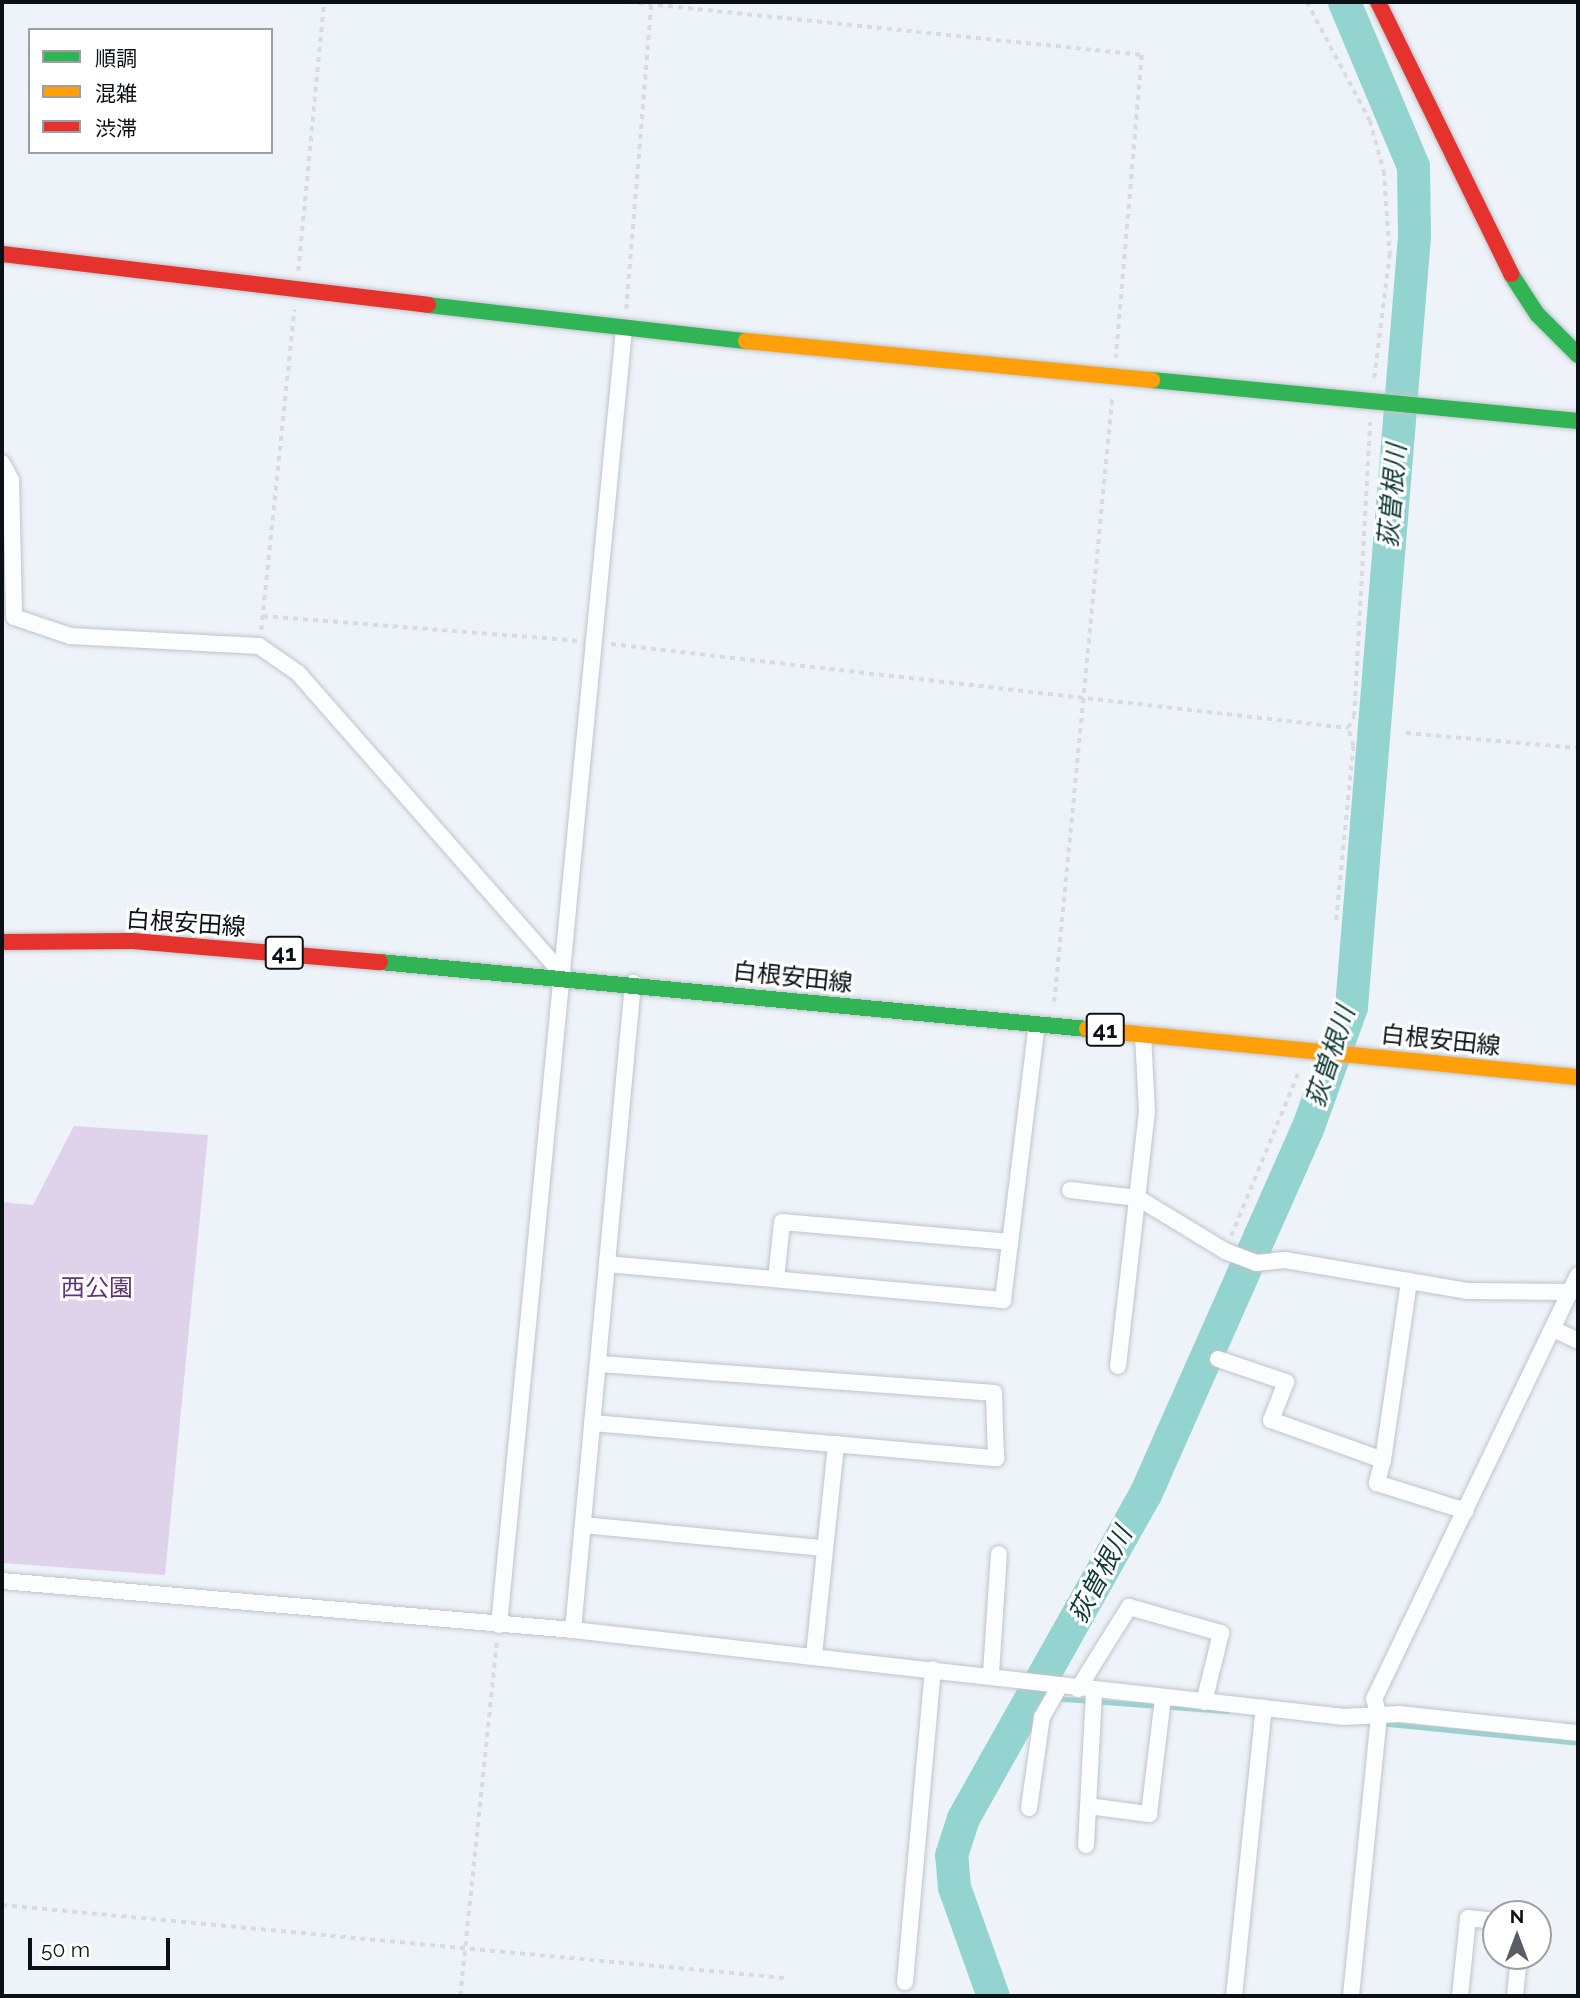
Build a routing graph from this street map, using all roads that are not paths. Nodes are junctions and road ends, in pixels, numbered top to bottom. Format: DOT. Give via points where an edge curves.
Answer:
graph roads {
  1 [pos="1378,2"];
  2 [pos="2,254"];
  3 [pos="624,329"];
  4 [pos="1578,355"];
  5 [pos="1578,421"];
  6 [pos="2,463"];
  7 [pos="2,942"];
  8 [pos="565,977"];
  9 [pos="633,983"];
  10 [pos="1044,1025"];
  11 [pos="1143,1034"];
  12 [pos="1578,1077"];
  13 [pos="1070,1190"];
  14 [pos="1138,1198"];
  15 [pos="1010,1242"];
  16 [pos="607,1264"];
  17 [pos="776,1279"];
  18 [pos="1409,1281"];
  19 [pos="1576,1284"];
  20 [pos="1557,1331"];
  21 [pos="1578,1341"];
  22 [pos="1218,1359"];
  23 [pos="598,1364"];
  24 [pos="1118,1366"];
  25 [pos="592,1423"];
  26 [pos="835,1444"];
  27 [pos="1383,1460"];
  28 [pos="1466,1510"];
  29 [pos="583,1525"];
  30 [pos="822,1548"];
  31 [pos="999,1554"];
  32 [pos="2,1581"];
  33 [pos="499,1625"];
  34 [pos="573,1630"];
  35 [pos="814,1655"];
  36 [pos="933,1669"];
  37 [pos="991,1673"];
  38 [pos="1059,1687"];
  39 [pos="1086,1690"];
  40 [pos="1163,1698"];
  41 [pos="1204,1702"];
  42 [pos="1264,1708"];
  43 [pos="1379,1716"];
  44 [pos="1578,1733"];
  45 [pos="1088,1807"];
  46 [pos="1029,1808"];
  47 [pos="1086,1844"];
  48 [pos="1482,1920"];
  49 [pos="1518,1970"];
  50 [pos="905,1982"];
  51 [pos="1234,1996"];
  52 [pos="1351,1996"];
  53 [pos="1460,1996"];
  54 [pos="1515,1996"];
  1 -- 4 [label="street" via="1501,259 1537,314"];
  2 -- 3 [label="street" via="295,294"];
  3 -- 5 [label="street"];
  3 -- 8 [label="street"];
  6 -- 8 [label="street" via="11,480 14,617 70,636 259,646 298,673"];
  7 -- 8 [label="street, 白根安田線 / 41" via="133,941"];
  8 -- 9 [label="street, 白根安田線 / 41"];
  8 -- 33 [label="street"];
  9 -- 10 [label="street, 白根安田線 / 41"];
  9 -- 16 [label="street"];
  10 -- 11 [label="street, 白根安田線 / 41"];
  10 -- 15 [label="street"];
  11 -- 12 [label="street, 白根安田線 / 41"];
  11 -- 14 [label="street" via="1147,1113"];
  13 -- 14 [label="street"];
  14 -- 18 [label="street" via="1229,1253 1256,1263 1285,1260"];
  14 -- 24 [label="street"];
  15 -- 17 [label="street" via="782,1222"];
  15 -- 17 [label="street" via="1003,1300"];
  16 -- 17 [label="street"];
  16 -- 23 [label="street"];
  18 -- 19 [label="street" via="1468,1291"];
  18 -- 27 [label="street"];
  19 -- 20 [label="street"];
  20 -- 21 [label="street"];
  20 -- 28 [label="street"];
  22 -- 27 [label="street" via="1286,1382 1271,1420"];
  23 -- 25 [label="street"];
  23 -- 26 [label="street" via="994,1392 996,1458"];
  25 -- 26 [label="street"];
  25 -- 29 [label="street"];
  26 -- 30 [label="street"];
  27 -- 28 [label="street" via="1377,1483"];
  28 -- 43 [label="street" via="1374,1699"];
  29 -- 30 [label="street"];
  29 -- 34 [label="street"];
  30 -- 35 [label="street"];
  31 -- 37 [label="street"];
  32 -- 33 [label="street"];
  33 -- 34 [label="street"];
  34 -- 35 [label="street"];
  35 -- 36 [label="street"];
  36 -- 37 [label="street"];
  36 -- 50 [label="street"];
  37 -- 38 [label="street"];
  38 -- 39 [label="street"];
  38 -- 46 [label="street" via="1042,1717"];
  39 -- 40 [label="street"];
  39 -- 41 [label="street" via="1129,1607 1221,1633"];
  39 -- 45 [label="street"];
  40 -- 41 [label="street"];
  40 -- 45 [label="street" via="1149,1814"];
  41 -- 42 [label="street"];
  42 -- 43 [label="street"];
  42 -- 51 [label="street"];
  43 -- 44 [label="street"];
  43 -- 52 [label="street"];
  45 -- 47 [label="street"];
  48 -- 53 [label="street" via="1468,1918"];
  49 -- 54 [label="street"];
}
